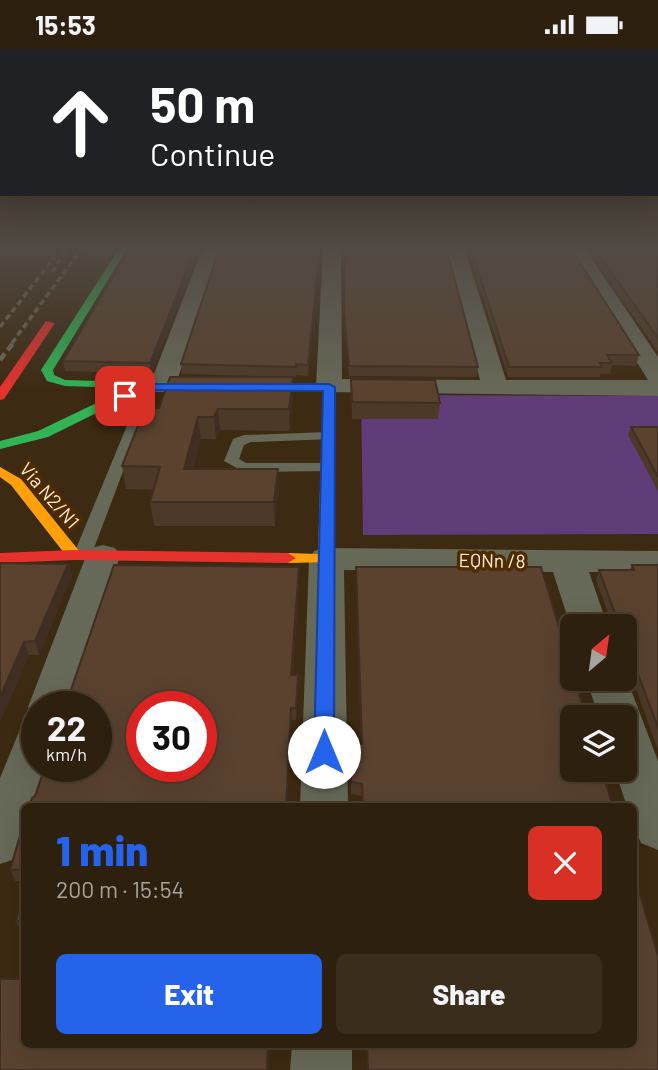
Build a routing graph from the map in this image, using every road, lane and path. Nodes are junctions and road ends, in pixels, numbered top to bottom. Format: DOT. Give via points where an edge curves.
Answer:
graph roads {
  1 [pos="94,295"];
  2 [pos="191,295"];
  3 [pos="331,295"];
  4 [pos="469,295"];
  5 [pos="606,295"];
  6 [pos="57,314"];
  7 [pos="658,376"];
  8 [pos="151,387"];
  9 [pos="329,387"];
  10 [pos="495,387"];
  11 [pos="658,387"];
  12 [pos="0,396"];
  13 [pos="328,436"];
  14 [pos="0,445"];
  15 [pos="327,468"];
  16 [pos="0,471"];
  17 [pos="86,556"];
  18 [pos="0,558"];
  19 [pos="326,559"];
  20 [pos="566,561"];
  21 [pos="658,562"];
  22 [pos="584,614"];
  23 [pos="53,691"];
  24 [pos="637,766"];
  25 [pos="22,782"];
  26 [pos="324,803"];
  27 [pos="658,828"];
  28 [pos="0,842"];
  29 [pos="322,1048"];
  30 [pos="321,1070"];
  1 -- 8 [label="street" via="47,370 48,376 65,383"];
  2 -- 8 [label="street"];
  3 -- 9 [label="street"];
  4 -- 10 [label="street"];
  5 -- 7 [label="street"];
  6 -- 12 [label="street"];
  8 -- 9 [label="street"];
  8 -- 14 [label="street" via="44,434"];
  8 -- 17 [label="lane"];
  9 -- 10 [label="street"];
  9 -- 13 [label="street"];
  10 -- 11 [label="street"];
  13 -- 15 [label="street"];
  13 -- 15 [label="lane" via="249,438 239,442 231,461 244,467"];
  15 -- 19 [label="street"];
  16 -- 17 [label="street, Via N2/N1"];
  17 -- 18 [label="street, Via N2/N1"];
  17 -- 19 [label="street"];
  17 -- 23 [label="street"];
  19 -- 20 [label="street, EQNn /8"];
  19 -- 26 [label="street"];
  20 -- 21 [label="street, EQNn /8"];
  20 -- 22 [label="street"];
  24 -- 27 [label="street"];
  25 -- 28 [label="street"];
  29 -- 30 [label="street"];
}
